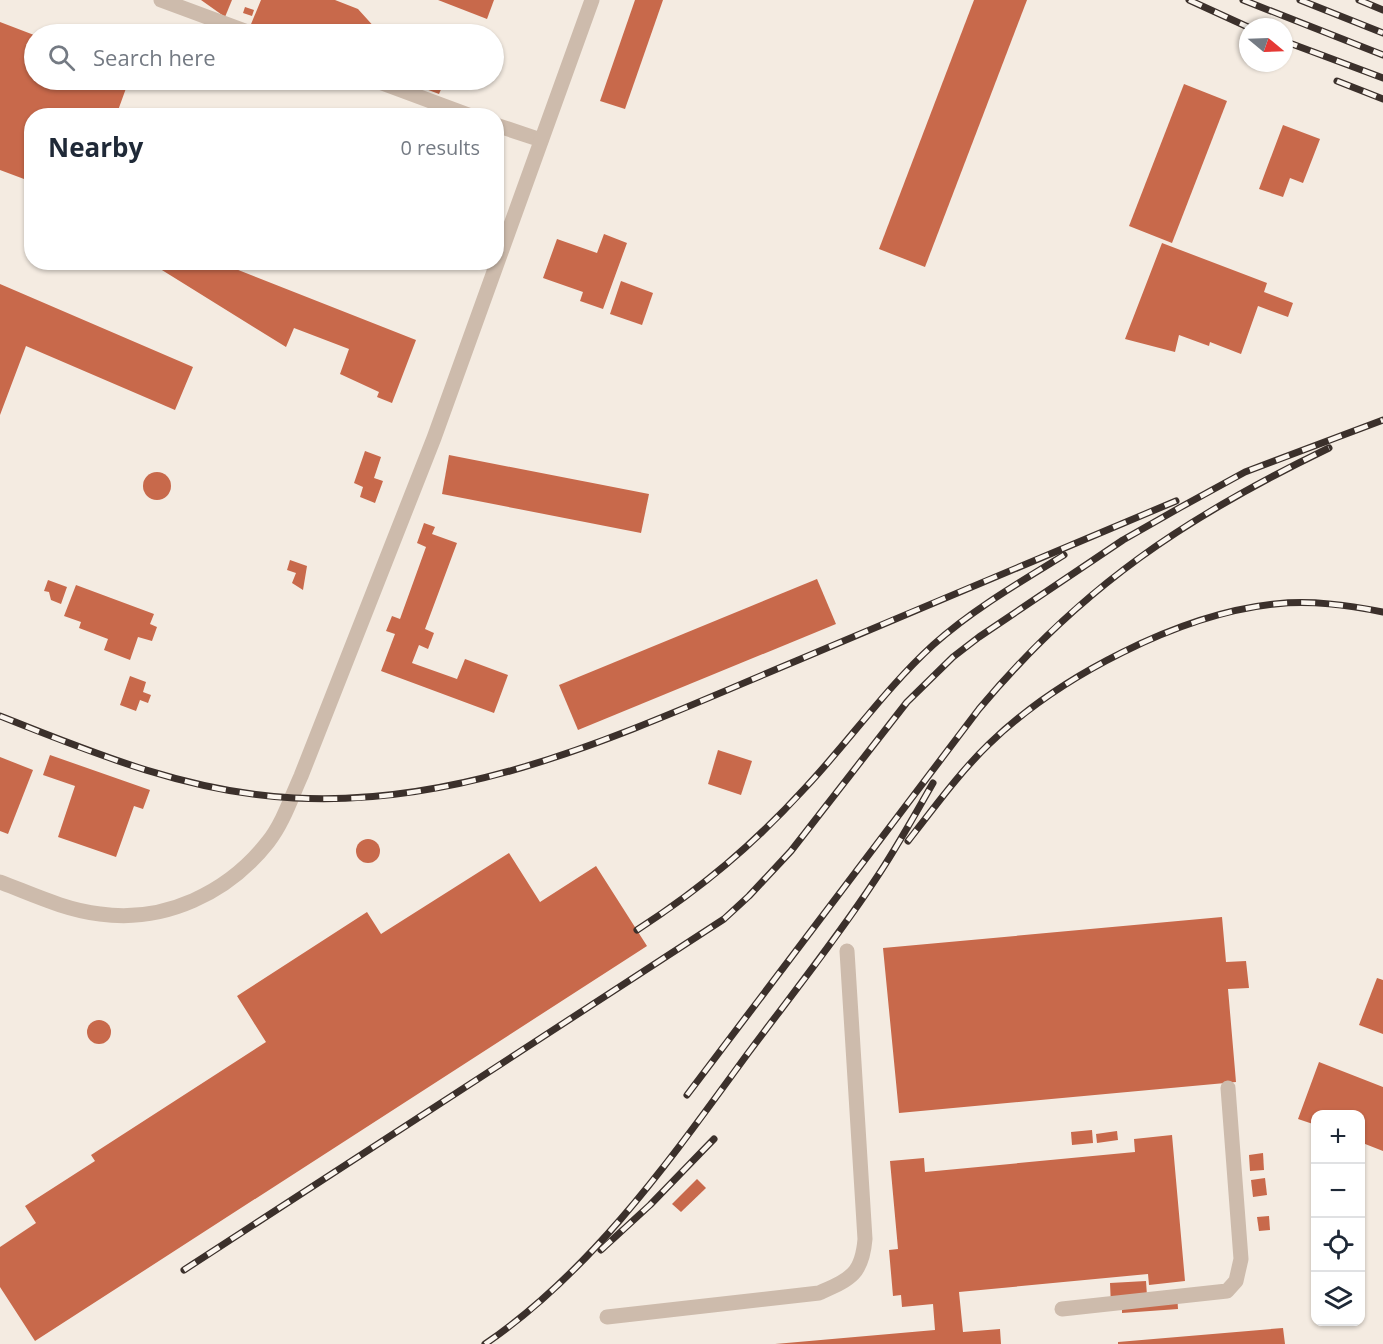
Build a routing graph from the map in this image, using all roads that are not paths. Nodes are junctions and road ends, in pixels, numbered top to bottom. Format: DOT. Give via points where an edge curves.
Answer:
graph roads {
  1 [pos="161,0"];
  2 [pos="592,0"];
  3 [pos="226,24"];
  4 [pos="401,90"];
  5 [pos="449,108"];
  6 [pos="504,128"];
  7 [pos="541,140"];
  8 [pos="504,243"];
  9 [pos="494,270"];
  10 [pos="0,882"];
  11 [pos="847,951"];
  12 [pos="1228,1088"];
  13 [pos="1062,1309"];
  14 [pos="607,1317"];
  1 -- 3 [label="lane"];
  2 -- 7 [label="lane"];
  4 -- 5 [label="lane"];
  6 -- 7 [label="lane"];
  7 -- 8 [label="lane"];
  9 -- 10 [label="lane" via="434,438 301,776 269,840 239,871 212,890 163,913 100,914 74,909"];
  11 -- 14 [label="lane" via="864,1239 863,1258 852,1278 819,1293"];
  12 -- 13 [label="lane" via="1241,1260 1236,1281 1227,1291"];
}
